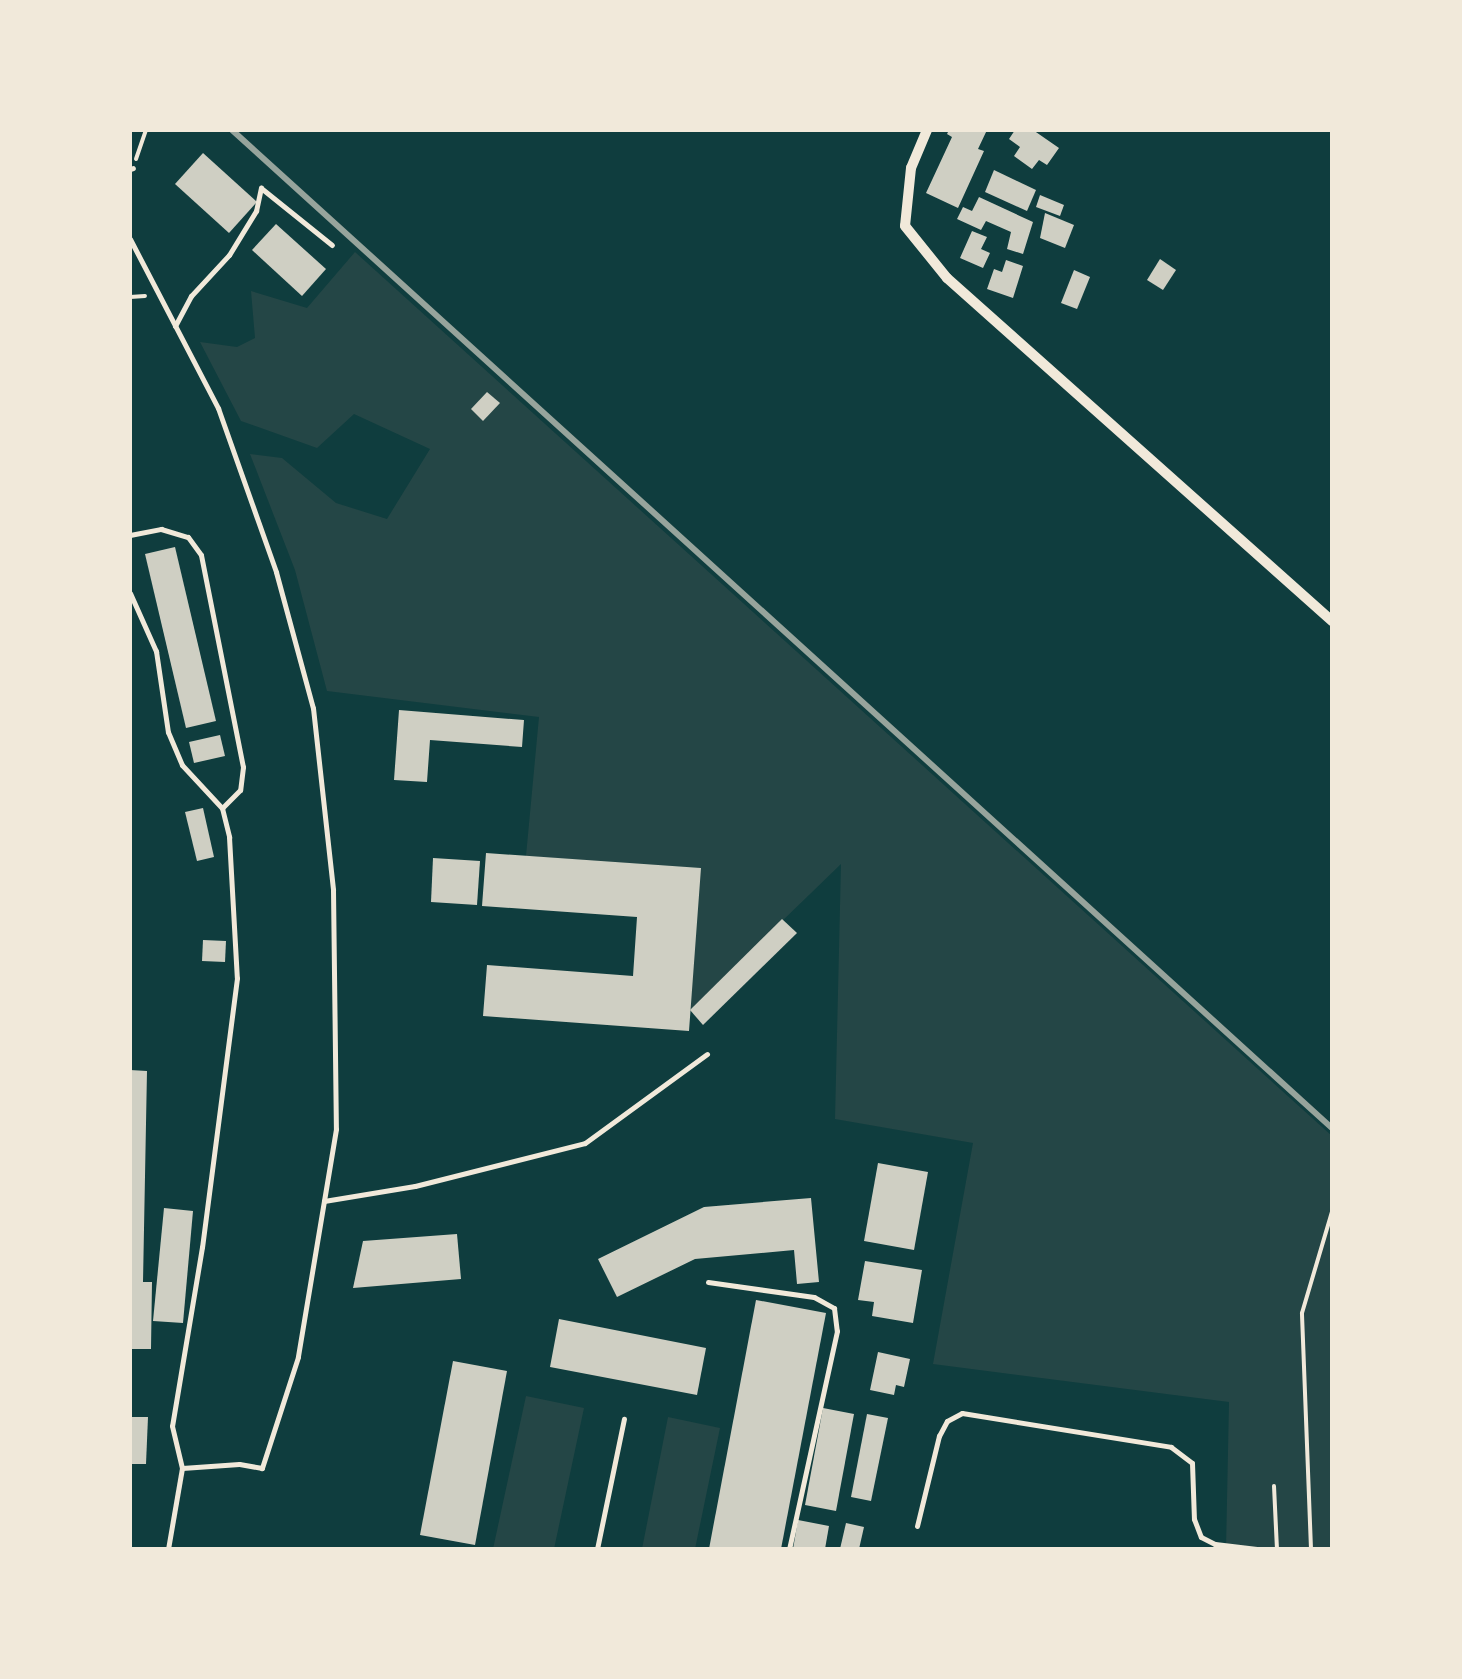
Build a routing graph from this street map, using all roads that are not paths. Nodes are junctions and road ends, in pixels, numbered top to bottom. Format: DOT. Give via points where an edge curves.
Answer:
graph roads {
  1 [pos="926,130"];
  2 [pos="130,240"];
  3 [pos="332,244"];
  4 [pos="175,326"];
  5 [pos="130,535"];
  6 [pos="130,593"];
  7 [pos="1332,621"];
  8 [pos="222,808"];
  9 [pos="707,1054"];
  10 [pos="324,1202"];
  11 [pos="708,1282"];
  12 [pos="624,1418"];
  13 [pos="182,1468"];
  14 [pos="917,1526"];
  15 [pos="168,1549"];
  16 [pos="597,1549"];
  17 [pos="789,1549"];
  18 [pos="1257,1549"];
  1 -- 7 [label="street" via="911,168 905,226 947,278"];
  2 -- 4 [label="lane"];
  3 -- 4 [label="lane" via="261,188 256,211 229,255"];
  4 -- 10 [label="lane" via="218,408 276,572 313,708 333,890 336,1129"];
  5 -- 8 [label="lane" via="161,529 188,536 201,555 243,767 240,790"];
  6 -- 8 [label="lane" via="156,651 168,732 182,765"];
  8 -- 13 [label="lane" via="237,978 172,1426"];
  9 -- 10 [label="lane" via="585,1143"];
  10 -- 13 [label="lane" via="298,1357 262,1468"];
  11 -- 17 [label="lane" via="814,1297 834,1308 836,1330"];
  12 -- 16 [label="lane"];
  13 -- 15 [label="lane"];
  14 -- 18 [label="lane" via="939,1436 962,1413 1171,1448 1192,1463 1201,1537"];
}
